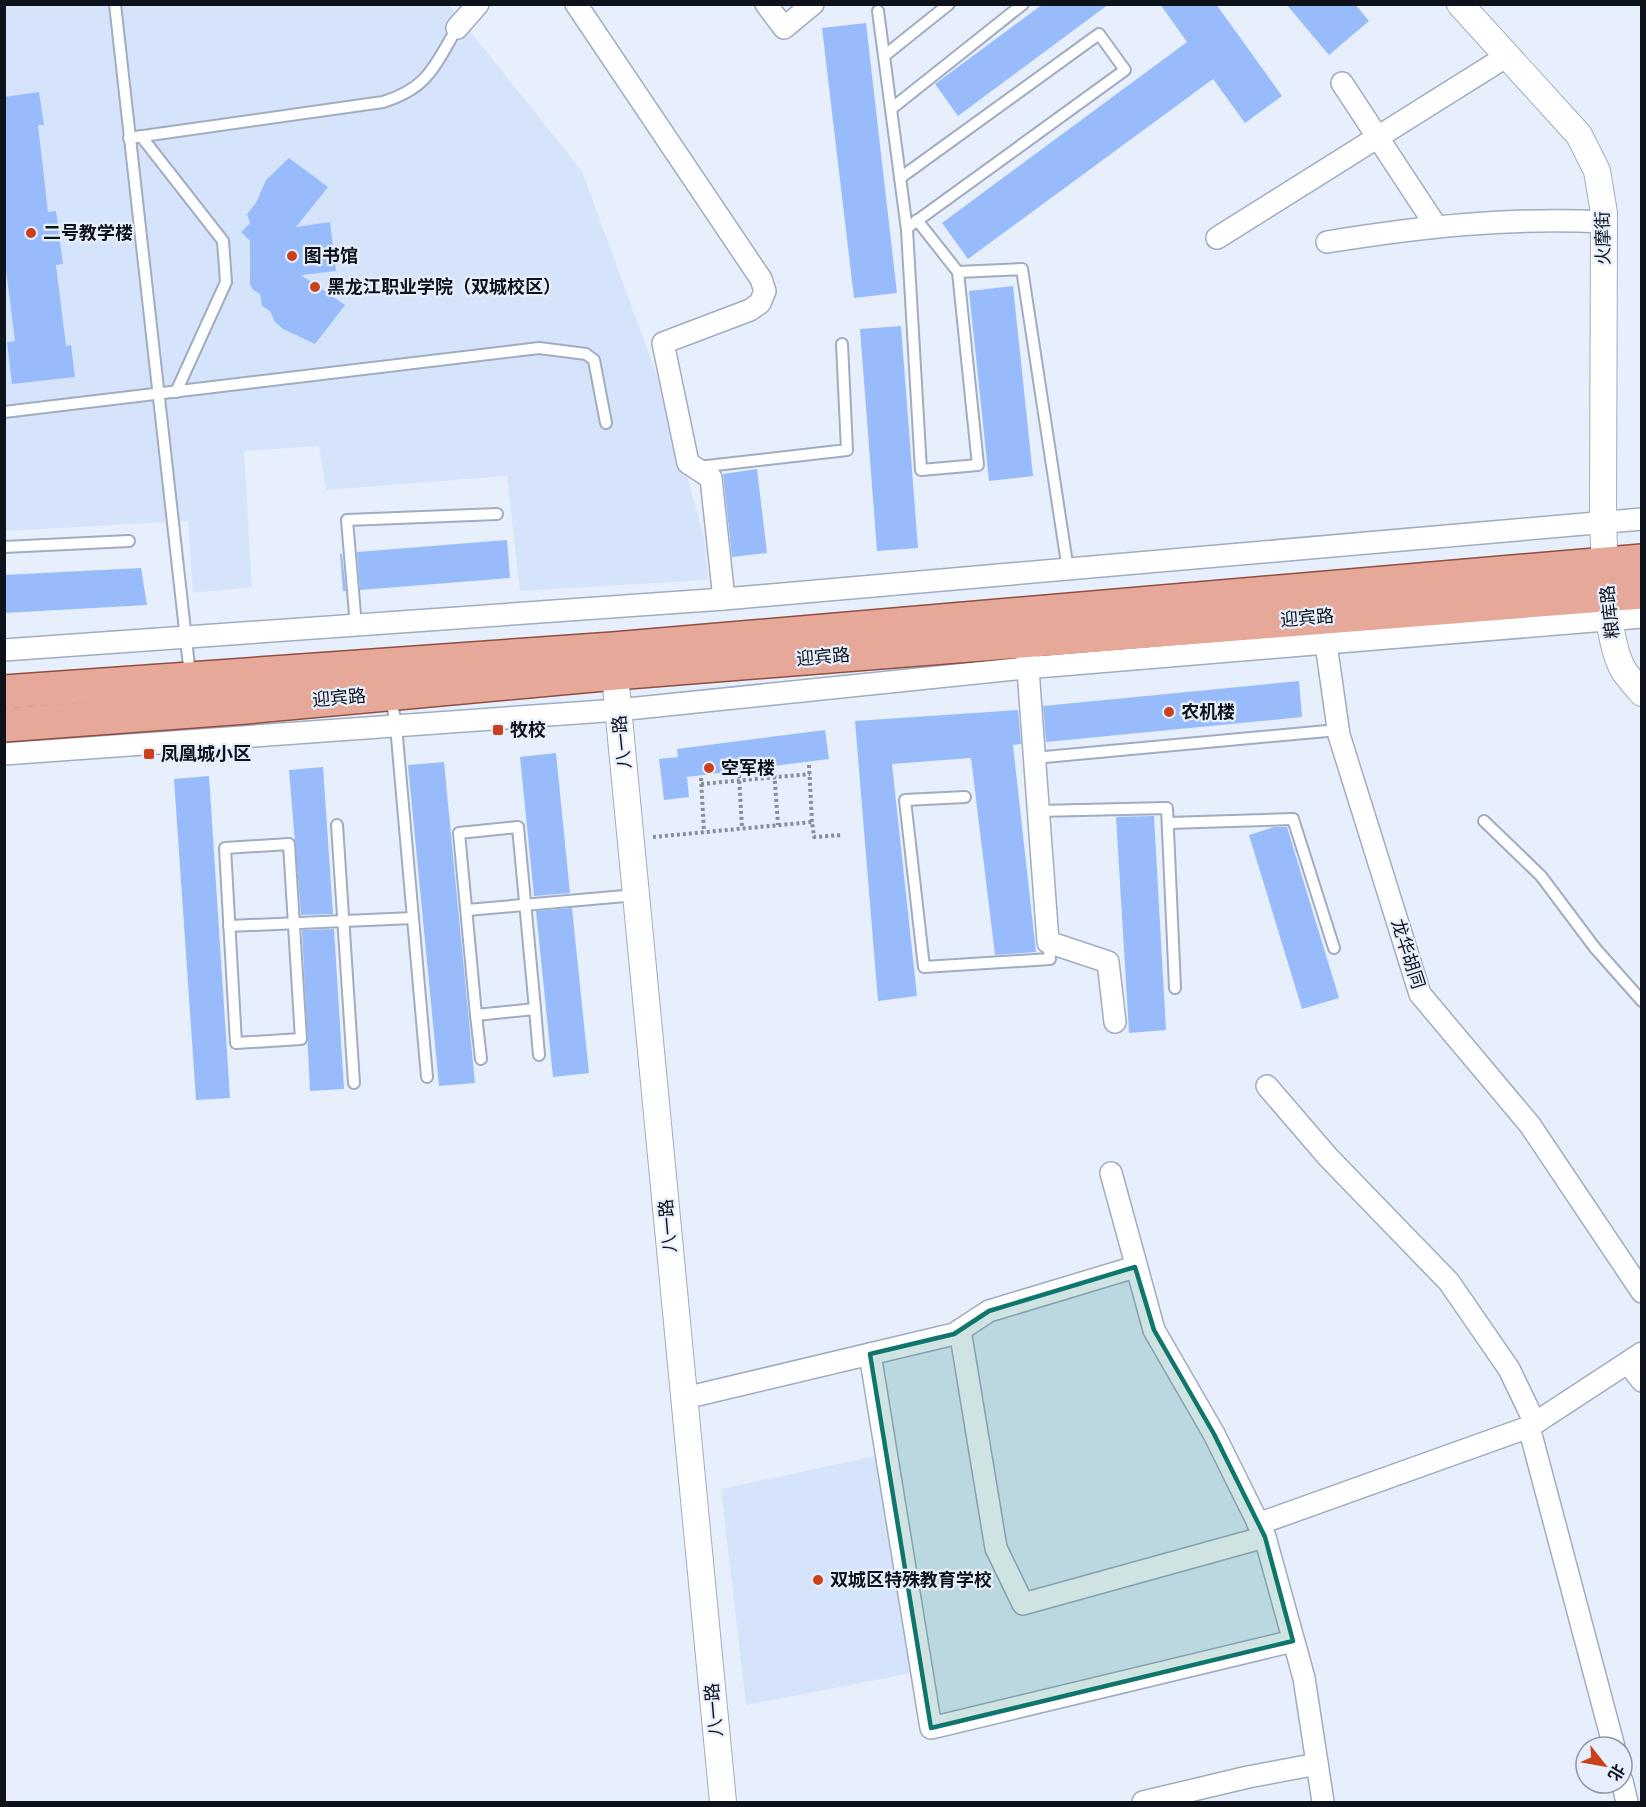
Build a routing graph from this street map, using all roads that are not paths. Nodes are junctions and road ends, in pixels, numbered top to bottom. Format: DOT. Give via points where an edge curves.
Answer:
graph roads {
  1 [pos="115,4"];
  2 [pos="478,4"];
  3 [pos="576,4"];
  4 [pos="766,4"];
  5 [pos="813,4"];
  6 [pos="949,4"];
  7 [pos="1023,4"];
  8 [pos="1460,4"];
  9 [pos="878,11"];
  10 [pos="457,28"];
  11 [pos="884,56"];
  12 [pos="1507,56"];
  13 [pos="1342,83"];
  14 [pos="891,109"];
  15 [pos="141,136"];
  16 [pos="1380,137"];
  17 [pos="129,138"];
  18 [pos="900,178"];
  19 [pos="917,220"];
  20 [pos="1604,222"];
  21 [pos="1436,226"];
  22 [pos="907,228"];
  23 [pos="1218,238"];
  24 [pos="1327,242"];
  25 [pos="958,272"];
  26 [pos="842,344"];
  27 [pos="176,392"];
  28 [pos="157,395"];
  29 [pos="4,412"];
  30 [pos="606,423"];
  31 [pos="694,467"];
  32 [pos="497,514"];
  33 [pos="1641,519"];
  34 [pos="1603,523"];
  35 [pos="129,541"];
  36 [pos="4,547"];
  37 [pos="1641,561"];
  38 [pos="1068,570"];
  39 [pos="1608,591"];
  40 [pos="1641,592"];
  41 [pos="724,599"];
  42 [pos="1322,616"];
  43 [pos="1641,617"];
  44 [pos="356,626"];
  45 [pos="187,639"];
  46 [pos="4,650"];
  47 [pos="1027,654"];
  48 [pos="614,661"];
  49 [pos="190,678"];
  50 [pos="4,692"];
  51 [pos="390,693"];
  52 [pos="1641,693"];
  53 [pos="618,710"];
  54 [pos="4,725"];
  55 [pos="396,726"];
  56 [pos="1338,730"];
  57 [pos="4,754"];
  58 [pos="1034,758"];
  59 [pos="965,797"];
  60 [pos="1038,811"];
  61 [pos="1484,821"];
  62 [pos="1168,823"];
  63 [pos="337,825"];
  64 [pos="636,895"];
  65 [pos="525,905"];
  66 [pos="467,910"];
  67 [pos="413,918"];
  68 [pos="344,921"];
  69 [pos="294,923"];
  70 [pos="229,926"];
  71 [pos="1048,942"];
  72 [pos="1334,948"];
  73 [pos="1175,988"];
  74 [pos="1641,1001"];
  75 [pos="535,1009"];
  76 [pos="476,1014"];
  77 [pos="1115,1022"];
  78 [pos="539,1055"];
  79 [pos="481,1059"];
  80 [pos="427,1077"];
  81 [pos="354,1083"];
  82 [pos="1267,1086"];
  83 [pos="1111,1173"];
  84 [pos="1135,1267"];
  85 [pos="1641,1292"];
  86 [pos="960,1330"];
  87 [pos="870,1354"];
  88 [pos="1635,1358"];
  89 [pos="1641,1381"];
  90 [pos="685,1398"];
  91 [pos="1532,1425"];
  92 [pos="1262,1531"];
  93 [pos="1293,1641"];
  94 [pos="1611,1735"];
  95 [pos="1317,1764"];
  96 [pos="723,1803"];
  97 [pos="1143,1803"];
  98 [pos="1323,1803"];
  1 -- 17 [label="lane"];
  2 -- 10 [label="street"];
  3 -- 31 [label="street" via="761,279 765,291 760,303 750,310 663,343 688,463"];
  4 -- 5 [label="street" via="784,28"];
  6 -- 11 [label="lane"];
  7 -- 14 [label="lane"];
  8 -- 12 [label="street, 火摩街"];
  9 -- 11 [label="lane"];
  10 -- 15 [label="lane" via="424,81 407,95 383,102"];
  11 -- 14 [label="lane"];
  12 -- 16 [label="street"];
  12 -- 20 [label="street, 火摩街" via="1579,135 1597,171"];
  13 -- 16 [label="street"];
  14 -- 18 [label="lane"];
  15 -- 17 [label="lane"];
  15 -- 27 [label="lane" via="223,241 226,282"];
  16 -- 21 [label="street"];
  16 -- 23 [label="street"];
  17 -- 28 [label="lane"];
  18 -- 19 [label="lane" via="1100,34 1125,70"];
  18 -- 22 [label="lane"];
  19 -- 22 [label="lane"];
  19 -- 25 [label="lane"];
  20 -- 21 [label="street" via="1548,219"];
  20 -- 34 [label="street, 火摩街"];
  21 -- 24 [label="street"];
  22 -- 25 [label="lane" via="921,470 978,465"];
  25 -- 38 [label="lane" via="1022,269"];
  26 -- 31 [label="lane" via="847,450"];
  27 -- 28 [label="lane"];
  27 -- 30 [label="lane" via="539,348 561,349 586,354 594,360"];
  28 -- 29 [label="lane"];
  28 -- 45 [label="lane"];
  31 -- 41 [label="street" via="711,478"];
  32 -- 44 [label="lane" via="347,520"];
  33 -- 34 [label="street"];
  34 -- 38 [label="street"];
  34 -- 39 [label="street, 粮库路"];
  35 -- 36 [label="lane"];
  37 -- 39 [label="main road, 迎宾路"];
  38 -- 41 [label="street"];
  39 -- 40 [label="main road, 迎宾路"];
  39 -- 42 [label="main road, 迎宾路"];
  39 -- 42 [label="street"];
  39 -- 43 [label="street"];
  39 -- 52 [label="street, 粮库路" via="1613,646 1623,670"];
  41 -- 44 [label="street"];
  42 -- 47 [label="main road, 迎宾路"];
  42 -- 48 [label="main road, 迎宾路"];
  42 -- 56 [label="street, 龙华胡同"];
  44 -- 45 [label="street"];
  45 -- 46 [label="street"];
  45 -- 49 [label="lane"];
  47 -- 48 [label="main road, 迎宾路"];
  47 -- 53 [label="street"];
  47 -- 58 [label="street"];
  48 -- 49 [label="main road, 迎宾路"];
  48 -- 51 [label="main road, 迎宾路"];
  48 -- 53 [label="street, 八一路"];
  49 -- 50 [label="main road, 迎宾路"];
  51 -- 54 [label="main road, 迎宾路"];
  51 -- 55 [label="lane"];
  53 -- 55 [label="street"];
  53 -- 64 [label="street, 八一路"];
  55 -- 57 [label="street"];
  55 -- 67 [label="lane"];
  56 -- 58 [label="lane"];
  56 -- 85 [label="street, 龙华胡同" via="1420,994 1530,1125"];
  58 -- 60 [label="street"];
  59 -- 71 [label="lane" via="905,800 924,967 1050,959"];
  60 -- 62 [label="lane" via="1167,808"];
  60 -- 71 [label="street"];
  61 -- 74 [label="lane" via="1541,876"];
  62 -- 72 [label="lane" via="1293,819"];
  62 -- 73 [label="lane"];
  63 -- 68 [label="lane"];
  64 -- 65 [label="lane"];
  64 -- 90 [label="street, 八一路"];
  65 -- 66 [label="lane"];
  65 -- 66 [label="lane" via="518,827 459,833"];
  65 -- 75 [label="lane"];
  66 -- 76 [label="lane"];
  67 -- 68 [label="lane"];
  67 -- 80 [label="lane"];
  68 -- 69 [label="lane"];
  68 -- 81 [label="lane"];
  69 -- 70 [label="lane"];
  69 -- 70 [label="lane" via="289,844 225,848"];
  69 -- 70 [label="lane" via="301,1039 236,1043"];
  71 -- 77 [label="street" via="1108,962"];
  75 -- 76 [label="lane"];
  75 -- 78 [label="lane"];
  76 -- 79 [label="lane"];
  82 -- 91 [label="street" via="1328,1157 1449,1282 1509,1369"];
  83 -- 84 [label="street"];
  84 -- 86 [label="street" via="988,1311"];
  84 -- 92 [label="street" via="1154,1330 1214,1434"];
  86 -- 87 [label="street"];
  86 -- 92 [label="street" via="996,1548 1023,1604"];
  87 -- 90 [label="street"];
  87 -- 93 [label="street" via="931,1728"];
  88 -- 89 [label="street"];
  88 -- 91 [label="street"];
  90 -- 96 [label="street, 八一路"];
  91 -- 92 [label="street"];
  91 -- 94 [label="street"];
  92 -- 93 [label="street"];
  93 -- 95 [label="street" via="1304,1678"];
  95 -- 97 [label="street"];
  95 -- 98 [label="street"];
}
